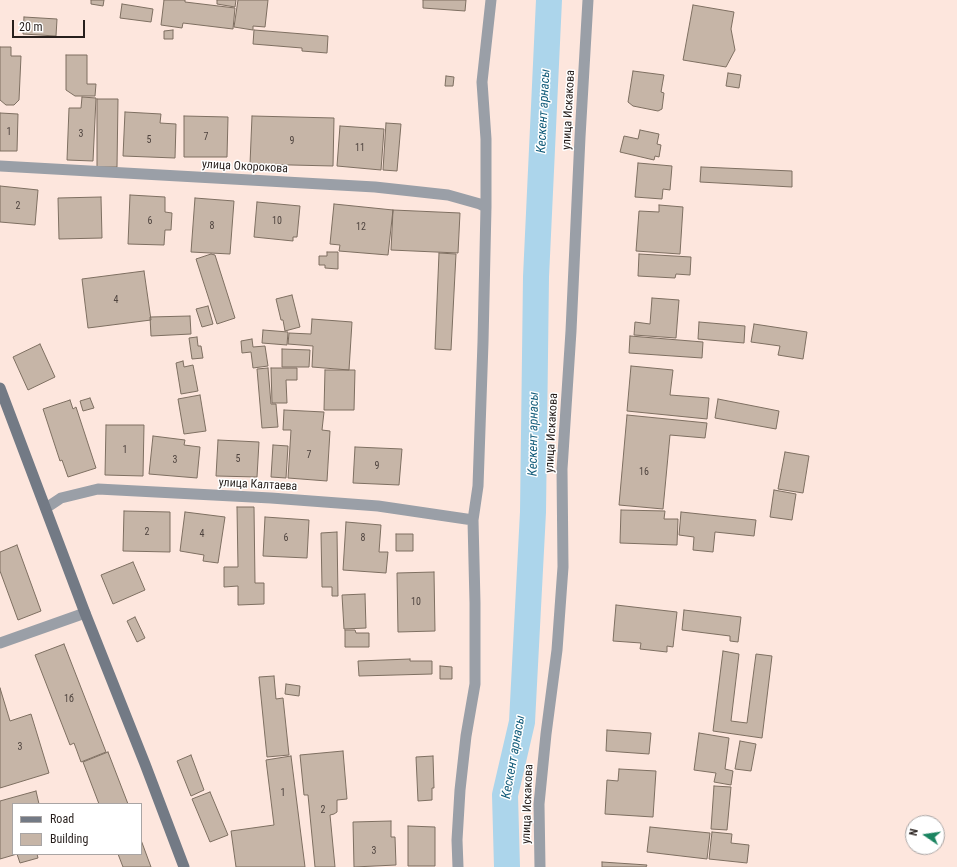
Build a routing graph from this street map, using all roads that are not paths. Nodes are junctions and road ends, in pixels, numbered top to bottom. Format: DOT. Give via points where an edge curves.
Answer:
graph roads {
  1 [pos="491,0"];
  2 [pos="588,0"];
  3 [pos="0,166"];
  4 [pos="486,207"];
  5 [pos="0,388"];
  6 [pos="46,508"];
  7 [pos="473,520"];
  8 [pos="85,613"];
  9 [pos="0,642"];
  10 [pos="184,867"];
  11 [pos="458,867"];
  12 [pos="540,867"];
  1 -- 4 [label="street" via="482,82 486,139"];
  2 -- 12 [label="street, улица Искакова" via="562,469 563,567 557,650 539,804"];
  3 -- 4 [label="street, улица Окорокова" via="376,187 448,195"];
  4 -- 7 [label="street" via="478,486"];
  5 -- 6 [label="main road"];
  6 -- 7 [label="street, улица Калтаева" via="61,498 98,489 378,506"];
  6 -- 8 [label="main road"];
  7 -- 11 [label="street" via="475,684 460,790"];
  8 -- 9 [label="street"];
  8 -- 10 [label="main road"];
}
